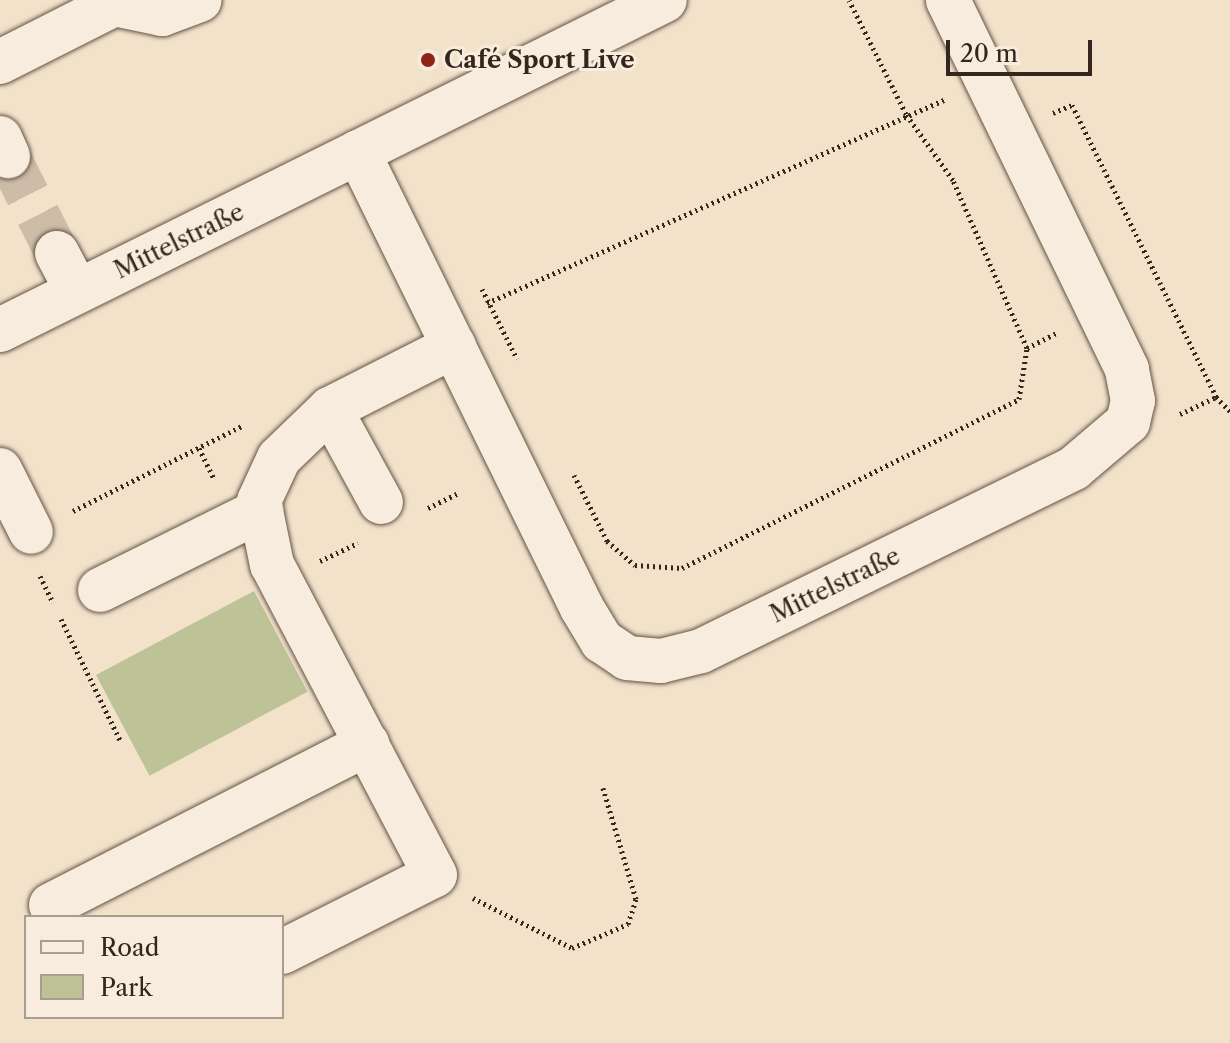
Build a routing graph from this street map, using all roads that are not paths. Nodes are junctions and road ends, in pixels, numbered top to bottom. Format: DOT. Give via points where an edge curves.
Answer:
graph roads {
  1 [pos="200,0"];
  2 [pos="665,0"];
  3 [pos="948,0"];
  4 [pos="118,2"];
  5 [pos="0,62"];
  6 [pos="358,152"];
  7 [pos="57,253"];
  8 [pos="77,291"];
  9 [pos="0,330"];
  10 [pos="448,335"];
  11 [pos="330,409"];
  12 [pos="0,470"];
  13 [pos="381,502"];
  14 [pos="261,510"];
  15 [pos="31,532"];
  16 [pos="100,590"];
  17 [pos="367,744"];
  18 [pos="51,905"];
  19 [pos="284,951"];
  1 -- 4 [label="street" via="162,14"];
  2 -- 6 [label="street, Mittelstraße"];
  3 -- 10 [label="street, Mittelstraße" via="1129,380 1133,401 1128,422 1074,468 701,651 661,661 627,658 602,641 582,608"];
  4 -- 5 [label="street"];
  6 -- 8 [label="street, Mittelstraße"];
  6 -- 10 [label="street, Mittelstraße"];
  7 -- 8 [label="street"];
  8 -- 9 [label="street, Mittelstraße"];
  10 -- 11 [label="street"];
  11 -- 13 [label="street"];
  11 -- 14 [label="street" via="279,458 259,501"];
  12 -- 15 [label="street"];
  14 -- 16 [label="street"];
  14 -- 17 [label="street" via="272,565"];
  17 -- 18 [label="street"];
  17 -- 19 [label="street" via="435,875"];
}
